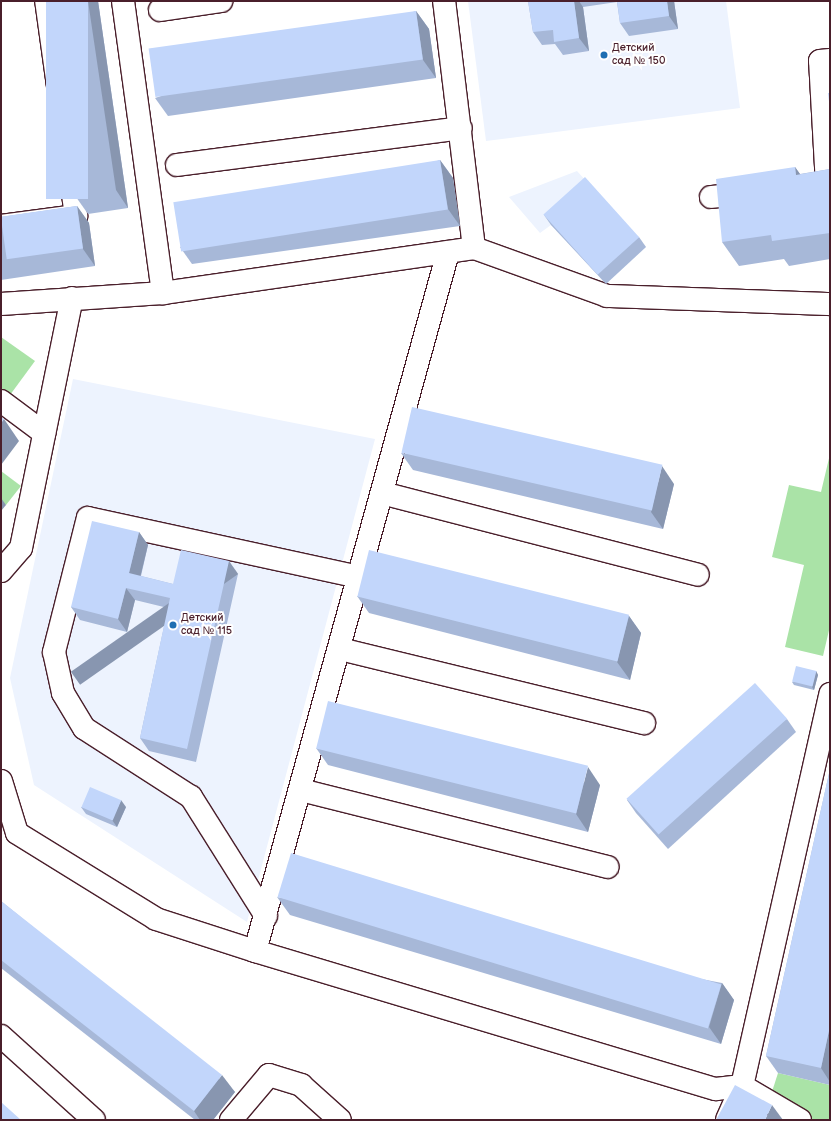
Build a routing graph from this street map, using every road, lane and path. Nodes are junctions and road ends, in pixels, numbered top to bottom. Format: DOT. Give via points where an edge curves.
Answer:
graph roads {
  1 [pos="46,1"];
  2 [pos="123,1"];
  3 [pos="220,1"];
  4 [pos="444,1"];
  5 [pos="160,10"];
  6 [pos="830,60"];
  7 [pos="461,128"];
  8 [pos="177,165"];
  9 [pos="788,189"];
  10 [pos="765,191"];
  11 [pos="711,196"];
  12 [pos="1,226"];
  13 [pos="474,248"];
  14 [pos="448,252"];
  15 [pos="164,293"];
  16 [pos="72,298"];
  17 [pos="1,304"];
  18 [pos="830,304"];
  19 [pos="1,402"];
  20 [pos="44,433"];
  21 [pos="382,493"];
  22 [pos="1,571"];
  23 [pos="698,575"];
  24 [pos="359,577"];
  25 [pos="340,649"];
  26 [pos="830,694"];
  27 [pos="644,723"];
  28 [pos="1,781"];
  29 [pos="301,790"];
  30 [pos="607,867"];
  31 [pos="266,916"];
  32 [pos="255,951"];
  33 [pos="1,1036"];
  34 [pos="742,1086"];
  35 [pos="94,1120"];
  36 [pos="231,1120"];
  37 [pos="340,1120"];
  38 [pos="727,1120"];
  39 [pos="800,1120"];
  1 -- 12 [label="lane" via="76,216"];
  2 -- 15 [label="lane"];
  3 -- 5 [label="lane"];
  4 -- 7 [label="lane"];
  6 -- 9 [label="lane" via="820,61 827,185"];
  7 -- 8 [label="lane"];
  7 -- 13 [label="lane"];
  10 -- 11 [label="lane"];
  13 -- 14 [label="lane"];
  13 -- 18 [label="lane" via="607,296"];
  14 -- 15 [label="lane"];
  14 -- 21 [label="lane"];
  15 -- 16 [label="lane"];
  16 -- 17 [label="lane"];
  16 -- 20 [label="lane"];
  19 -- 20 [label="lane"];
  20 -- 22 [label="lane" via="21,548"];
  21 -- 23 [label="lane"];
  21 -- 24 [label="lane"];
  24 -- 25 [label="lane"];
  24 -- 31 [label="lane" via="88,518 54,652 63,693 84,728 190,797"];
  25 -- 27 [label="lane"];
  25 -- 29 [label="lane"];
  26 -- 34 [label="lane"];
  28 -- 32 [label="lane" via="17,833 156,918"];
  29 -- 30 [label="lane"];
  29 -- 31 [label="lane"];
  31 -- 32 [label="lane"];
  32 -- 34 [label="lane" via="716,1089"];
  33 -- 35 [label="lane"];
  34 -- 38 [label="lane"];
  34 -- 39 [label="lane"];
  36 -- 37 [label="lane" via="269,1075 301,1085"];
}
